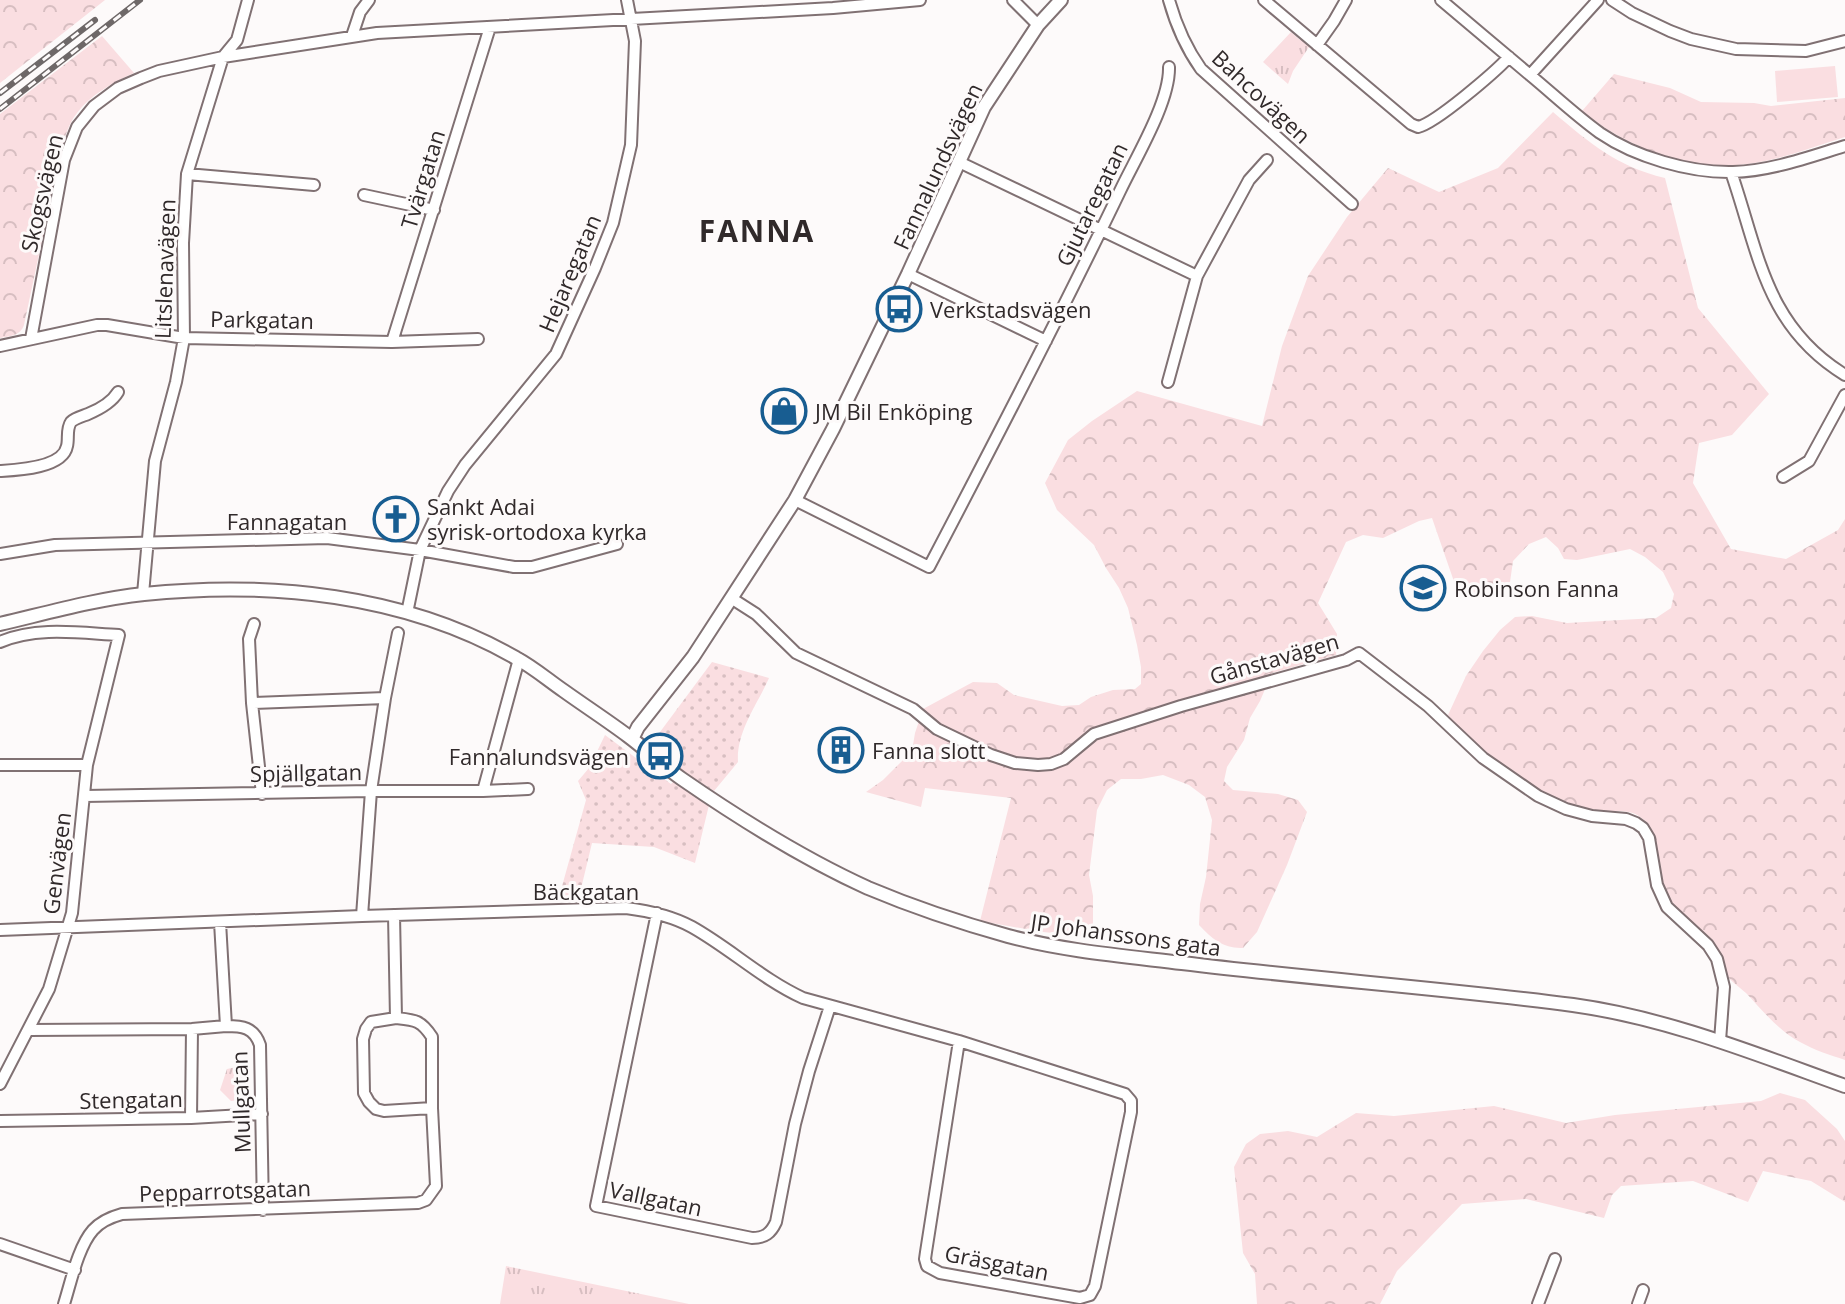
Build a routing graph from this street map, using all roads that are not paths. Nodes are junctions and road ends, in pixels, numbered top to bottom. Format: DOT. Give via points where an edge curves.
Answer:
graph roads {
  1 [pos="248,0"];
  2 [pos="369,0"];
  3 [pos="627,0"];
  4 [pos="920,0"];
  5 [pos="1013,0"];
  6 [pos="1061,0"];
  7 [pos="1169,0"];
  8 [pos="1264,0"];
  9 [pos="1346,0"];
  10 [pos="1441,0"];
  11 [pos="1598,0"];
  12 [pos="1612,0"];
  13 [pos="832,4"];
  14 [pos="630,19"];
  15 [pos="1038,25"];
  16 [pos="490,27"];
  17 [pos="352,36"];
  18 [pos="1845,41"];
  19 [pos="1317,45"];
  20 [pos="223,57"];
  21 [pos="1509,57"];
  22 [pos="1169,67"];
  23 [pos="1530,75"];
  24 [pos="1845,146"];
  25 [pos="1267,160"];
  26 [pos="959,162"];
  27 [pos="1731,172"];
  28 [pos="187,174"];
  29 [pos="314,185"];
  30 [pos="364,195"];
  31 [pos="1352,204"];
  32 [pos="434,210"];
  33 [pos="1101,231"];
  34 [pos="908,274"];
  35 [pos="1197,276"];
  36 [pos="184,338"];
  37 [pos="31,339"];
  38 [pos="478,339"];
  39 [pos="1046,341"];
  40 [pos="392,342"];
  41 [pos="0,346"];
  42 [pos="1845,375"];
  43 [pos="1168,382"];
  44 [pos="118,392"];
  45 [pos="1845,395"];
  46 [pos="0,471"];
  47 [pos="1783,477"];
  48 [pos="795,500"];
  49 [pos="147,542"];
  50 [pos="617,544"];
  51 [pos="420,550"];
  52 [pos="0,554"];
  53 [pos="143,594"];
  54 [pos="731,598"];
  55 [pos="407,613"];
  56 [pos="0,624"];
  57 [pos="254,624"];
  58 [pos="398,633"];
  59 [pos="0,642"];
  60 [pos="519,659"];
  61 [pos="385,698"];
  62 [pos="252,703"];
  63 [pos="632,739"];
  64 [pos="0,765"];
  65 [pos="87,765"];
  66 [pos="528,789"];
  67 [pos="371,791"];
  68 [pos="483,791"];
  69 [pos="262,794"];
  70 [pos="85,796"];
  71 [pos="657,913"];
  72 [pos="394,915"];
  73 [pos="362,916"];
  74 [pos="220,922"];
  75 [pos="69,928"];
  76 [pos="0,930"];
  77 [pos="830,1006"];
  78 [pos="396,1018"];
  79 [pos="226,1026"];
  80 [pos="192,1029"];
  81 [pos="29,1030"];
  82 [pos="959,1041"];
  83 [pos="1720,1041"];
  84 [pos="0,1084"];
  85 [pos="1845,1086"];
  86 [pos="1131,1101"];
  87 [pos="432,1108"];
  88 [pos="262,1114"];
  89 [pos="191,1118"];
  90 [pos="0,1121"];
  91 [pos="263,1210"];
  92 [pos="0,1244"];
  93 [pos="1555,1259"];
  94 [pos="75,1270"];
  95 [pos="1643,1290"];
  96 [pos="64,1304"];
  97 [pos="1538,1304"];
  98 [pos="1638,1304"];
  1 -- 20 [label="street, Litslenavägen" via="237,40"];
  2 -- 17 [label="street"];
  3 -- 14 [label="street, Hejaregatan"];
  4 -- 13 [label="street, Skogsvägen"];
  5 -- 15 [label="street"];
  6 -- 15 [label="street, Fannalundsvägen"];
  7 -- 31 [label="street, Bahcovägen" via="1201,69"];
  8 -- 19 [label="street"];
  9 -- 19 [label="street"];
  10 -- 21 [label="street"];
  11 -- 23 [label="street"];
  12 -- 18 [label="street" via="1670,31 1736,49 1806,51"];
  13 -- 14 [label="street, Skogsvägen"];
  14 -- 16 [label="street, Skogsvägen"];
  14 -- 51 [label="street, Hejaregatan" via="635,41 631,145 600,257 556,354 465,465"];
  15 -- 26 [label="street, Fannalundsvägen" via="984,107"];
  16 -- 17 [label="street, Skogsvägen"];
  16 -- 32 [label="street, Tvärgatan"];
  17 -- 20 [label="street, Skogsvägen"];
  19 -- 21 [label="street" via="1418,127"];
  20 -- 28 [label="street, Litslenavägen"];
  20 -- 37 [label="street, Skogsvägen" via="159,71 118,88 77,127 64,160"];
  21 -- 23 [label="street"];
  22 -- 33 [label="street, Gjutaregatan" via="1166,95"];
  23 -- 27 [label="street" via="1623,146 1678,165"];
  24 -- 27 [label="street" via="1769,168"];
  25 -- 35 [label="street" via="1249,180"];
  26 -- 33 [label="street"];
  26 -- 34 [label="street, Fannalundsvägen"];
  27 -- 42 [label="street" via="1777,306 1801,340"];
  28 -- 29 [label="street"];
  28 -- 36 [label="street, Litslenavägen"];
  30 -- 32 [label="street"];
  32 -- 40 [label="street, Tvärgatan"];
  33 -- 35 [label="street"];
  33 -- 39 [label="street, Gjutaregatan"];
  34 -- 39 [label="street"];
  34 -- 48 [label="street, Fannalundsvägen"];
  35 -- 43 [label="street"];
  36 -- 37 [label="street, Parkgatan" via="97,325"];
  36 -- 40 [label="street, Parkgatan"];
  36 -- 49 [label="street, Litslenavägen" via="155,461"];
  37 -- 41 [label="street, Parkgatan"];
  38 -- 40 [label="street, Parkgatan"];
  39 -- 48 [label="street, Gjutaregatan" via="929,567"];
  44 -- 46 [label="street" via="103,406 72,420 61,459"];
  45 -- 47 [label="street" via="1809,461"];
  48 -- 54 [label="street, Fannalundsvägen"];
  49 -- 51 [label="street, Fannagatan" via="327,538"];
  49 -- 52 [label="street, Fannagatan" via="55,545"];
  49 -- 53 [label="street, Litslenavägen"];
  50 -- 51 [label="street, Fannagatan" via="532,567"];
  51 -- 55 [label="street, Hejaregatan"];
  53 -- 55 [label="street, JP Johanssons gata" via="270,589"];
  53 -- 56 [label="street, JP Johanssons gata"];
  54 -- 63 [label="street, Fannalundsvägen"];
  54 -- 83 [label="street, Gånstavägen" via="796,653 913,709 937,729 1015,763 1051,764 1094,734 1359,653 1428,706 1483,758 1538,796 1566,809 1626,819 1643,828 1667,907 1717,959 1724,987"];
  55 -- 60 [label="street, JP Johanssons gata"];
  57 -- 62 [label="street" via="249,639"];
  58 -- 61 [label="street"];
  59 -- 65 [label="street, Genvägen" via="42,632 119,635"];
  60 -- 63 [label="street, JP Johanssons gata"];
  60 -- 68 [label="street"];
  61 -- 62 [label="street"];
  61 -- 67 [label="street"];
  62 -- 69 [label="street"];
  63 -- 83 [label="street, JP Johanssons gata" via="681,779 838,873 932,912 1009,936 1104,954 1576,1006"];
  64 -- 65 [label="street"];
  65 -- 70 [label="street, Genvägen"];
  66 -- 68 [label="street, Spjällgatan"];
  67 -- 68 [label="street, Spjällgatan"];
  67 -- 69 [label="street, Spjällgatan"];
  67 -- 73 [label="street"];
  69 -- 70 [label="street, Spjällgatan"];
  70 -- 75 [label="street, Genvägen"];
  71 -- 72 [label="street, Bäckgatan" via="626,908"];
  71 -- 77 [label="street, Bäckgatan" via="689,925 778,986"];
  71 -- 77 [label="street, Vallgatan" via="596,1206 752,1238 767,1234 776,1222 795,1124"];
  72 -- 73 [label="street, Bäckgatan"];
  72 -- 78 [label="street"];
  73 -- 74 [label="street, Bäckgatan"];
  74 -- 75 [label="street, Bäckgatan"];
  74 -- 79 [label="street, Mullgatan"];
  75 -- 76 [label="street, Bäckgatan"];
  75 -- 81 [label="street, Genvägen"];
  77 -- 82 [label="street, Bäckgatan"];
  78 -- 87 [label="street" via="418,1021 432,1037"];
  78 -- 87 [label="street" via="371,1022 366,1029 364,1093 384,1111"];
  79 -- 80 [label="street"];
  79 -- 88 [label="street, Mullgatan" via="248,1028 258,1039"];
  80 -- 81 [label="street"];
  80 -- 89 [label="street"];
  81 -- 84 [label="street, Genvägen"];
  82 -- 86 [label="street, Bäckgatan" via="1125,1094"];
  82 -- 86 [label="street, Gräsgatan" via="925,1259 940,1273 1080,1298 1090,1295"];
  83 -- 85 [label="street, JP Johanssons gata"];
  87 -- 91 [label="street, Pepparrotsgatan" via="436,1186 426,1200"];
  88 -- 89 [label="street, Stengatan"];
  88 -- 91 [label="street, Mullgatan"];
  89 -- 90 [label="street, Stengatan"];
  91 -- 94 [label="street, Pepparrotsgatan" via="122,1214 93,1230"];
  92 -- 94 [label="street"];
  93 -- 97 [label="street"];
  94 -- 96 [label="street, Pepparrotsgatan"];
  95 -- 98 [label="street"];
}
